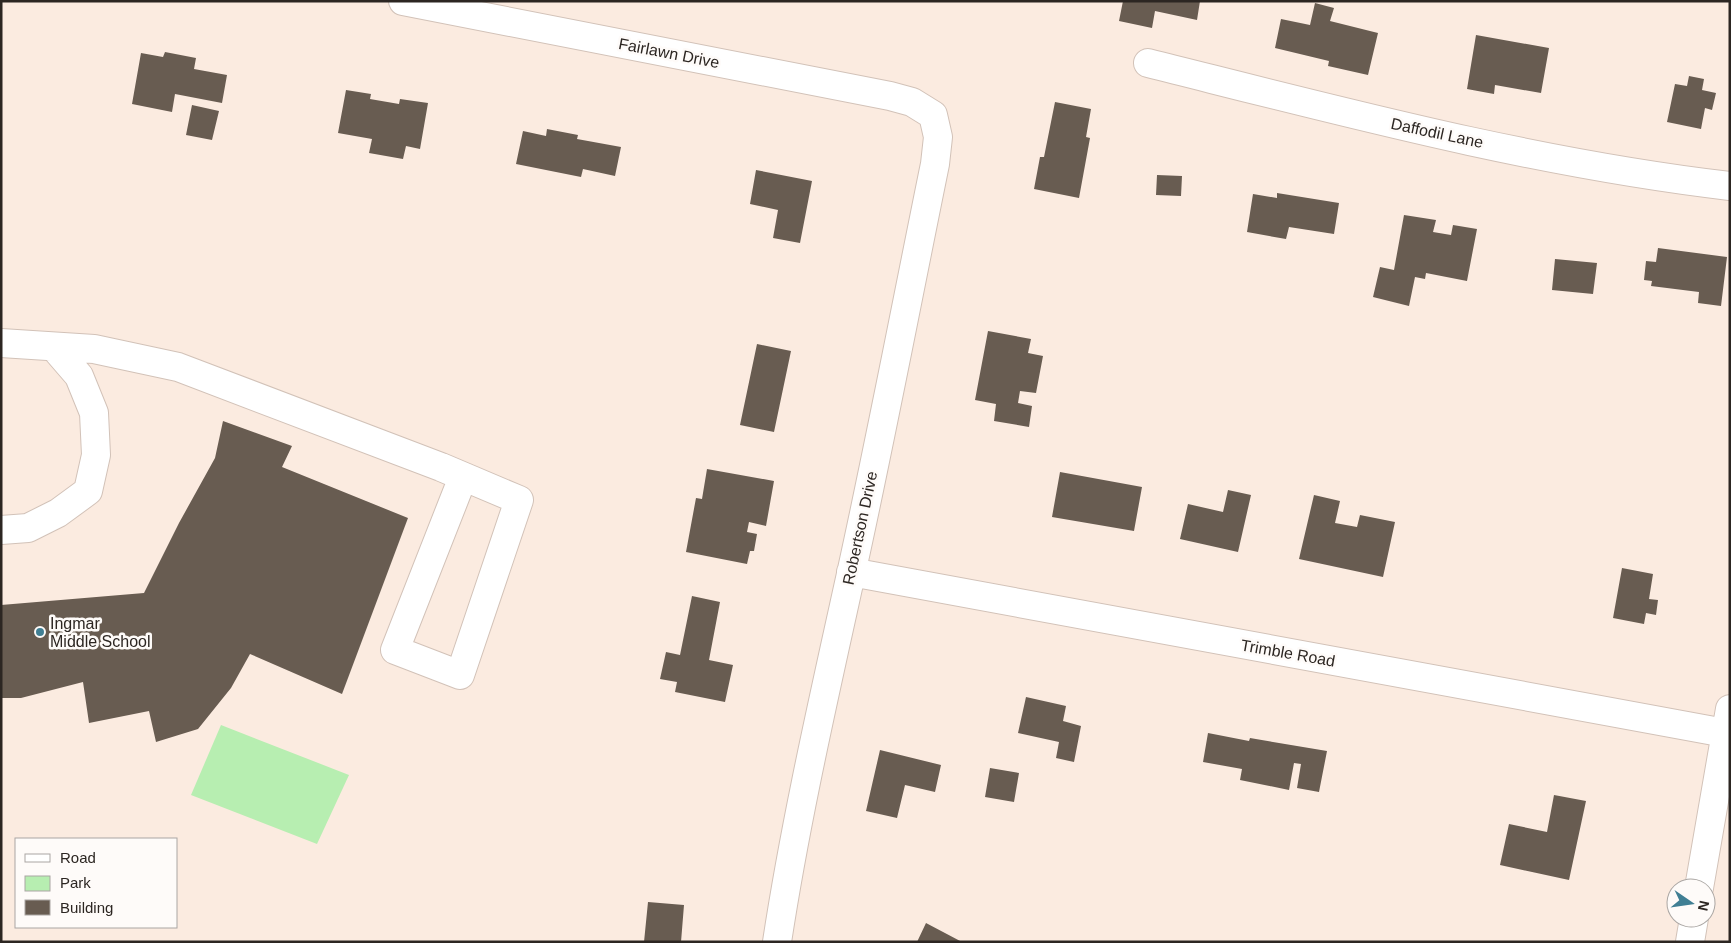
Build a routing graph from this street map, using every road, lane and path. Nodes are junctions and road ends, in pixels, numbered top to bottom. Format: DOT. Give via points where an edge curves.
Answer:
graph roads {
  1 [pos="402,1"];
  2 [pos="1148,63"];
  3 [pos="933,115"];
  4 [pos="1730,186"];
  5 [pos="1,343"];
  6 [pos="54,346"];
  7 [pos="463,477"];
  8 [pos="1,530"];
  9 [pos="851,572"];
  10 [pos="1728,721"];
  11 [pos="1701,878"];
  12 [pos="1692,928"];
  13 [pos="777,942"];
  14 [pos="1690,942"];
  1 -- 3 [label="street, Fairlawn Drive" via="890,96 912,102"];
  2 -- 4 [label="street, Daffodil Lane" via="1375,120 1548,157"];
  3 -- 9 [label="street, Robertson Drive" via="938,137 934,164"];
  5 -- 6 [label="street"];
  6 -- 7 [label="street" via="94,349 178,367"];
  6 -- 8 [label="street" via="79,376 94,413 96,455 88,490 58,514 28,528"];
  7 -- 7 [label="street" via="519,500 460,675 395,650"];
  9 -- 10 [label="street, Trimble Road"];
  9 -- 13 [label="street, Robertson Drive" via="814,739"];
  10 -- 11 [label="street"];
  12 -- 14 [label="street"];
}
